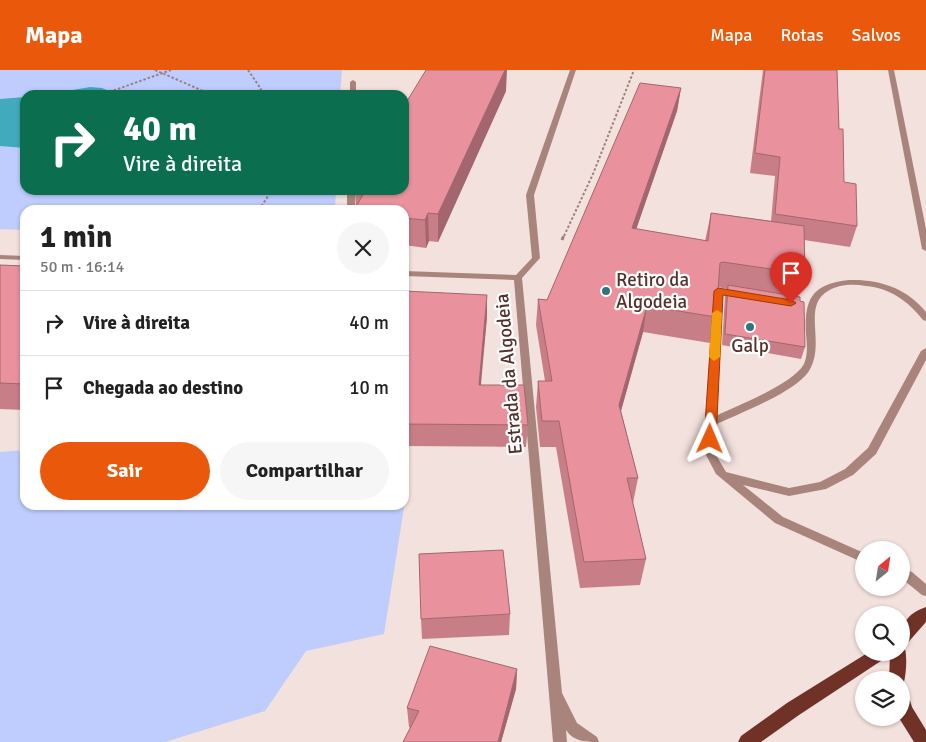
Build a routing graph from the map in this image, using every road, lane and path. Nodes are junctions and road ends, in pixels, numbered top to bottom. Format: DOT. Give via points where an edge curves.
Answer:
graph roads {
  1 [pos="155,70"];
  2 [pos="171,70"];
  3 [pos="248,70"];
  4 [pos="573,70"];
  5 [pos="634,70"];
  6 [pos="891,70"];
  7 [pos="163,74"];
  8 [pos="353,82"];
  9 [pos="116,90"];
  10 [pos="200,90"];
  11 [pos="260,90"];
  12 [pos="353,90"];
  13 [pos="923,221"];
  14 [pos="926,249"];
  15 [pos="0,257"];
  16 [pos="20,258"];
  17 [pos="536,258"];
  18 [pos="409,274"];
  19 [pos="518,278"];
  20 [pos="746,296"];
  21 [pos="926,318"];
  22 [pos="926,351"];
  23 [pos="710,423"];
  24 [pos="721,474"];
  25 [pos="855,554"];
  26 [pos="910,578"];
  27 [pos="926,591"];
  28 [pos="926,614"];
  29 [pos="910,629"];
  30 [pos="870,661"];
  31 [pos="554,689"];
  32 [pos="910,720"];
  33 [pos="560,742"];
  34 [pos="592,742"];
  35 [pos="747,742"];
  36 [pos="924,742"];
  1 -- 7 [label="path"];
  2 -- 7 [label="path"];
  3 -- 11 [label="path"];
  4 -- 17 [label="street" via="530,195"];
  5 -- 17 [label="path" via="593,174 558,248"];
  6 -- 13 [label="street"];
  7 -- 9 [label="path"];
  7 -- 10 [label="path"];
  8 -- 12 [label="street"];
  13 -- 14 [label="street"];
  15 -- 16 [label="street"];
  17 -- 19 [label="street, Estrada da Algodeia"];
  18 -- 19 [label="street"];
  19 -- 31 [label="street, Estrada da Algodeia"];
  20 -- 23 [label="street" via="718,291"];
  21 -- 23 [label="street" via="908,297 891,288 854,282 833,284 805,306 812,349 809,364 801,374"];
  22 -- 24 [label="street" via="872,451 849,472 822,486 789,492"];
  23 -- 24 [label="street" via="710,455"];
  24 -- 25 [label="street" via="778,520"];
  26 -- 27 [label="street"];
  28 -- 29 [label="main road" via="918,618"];
  30 -- 35 [label="main road"];
  31 -- 33 [label="street, Estrada da Algodeia"];
  31 -- 34 [label="street" via="572,728"];
  32 -- 36 [label="main road"];
}
